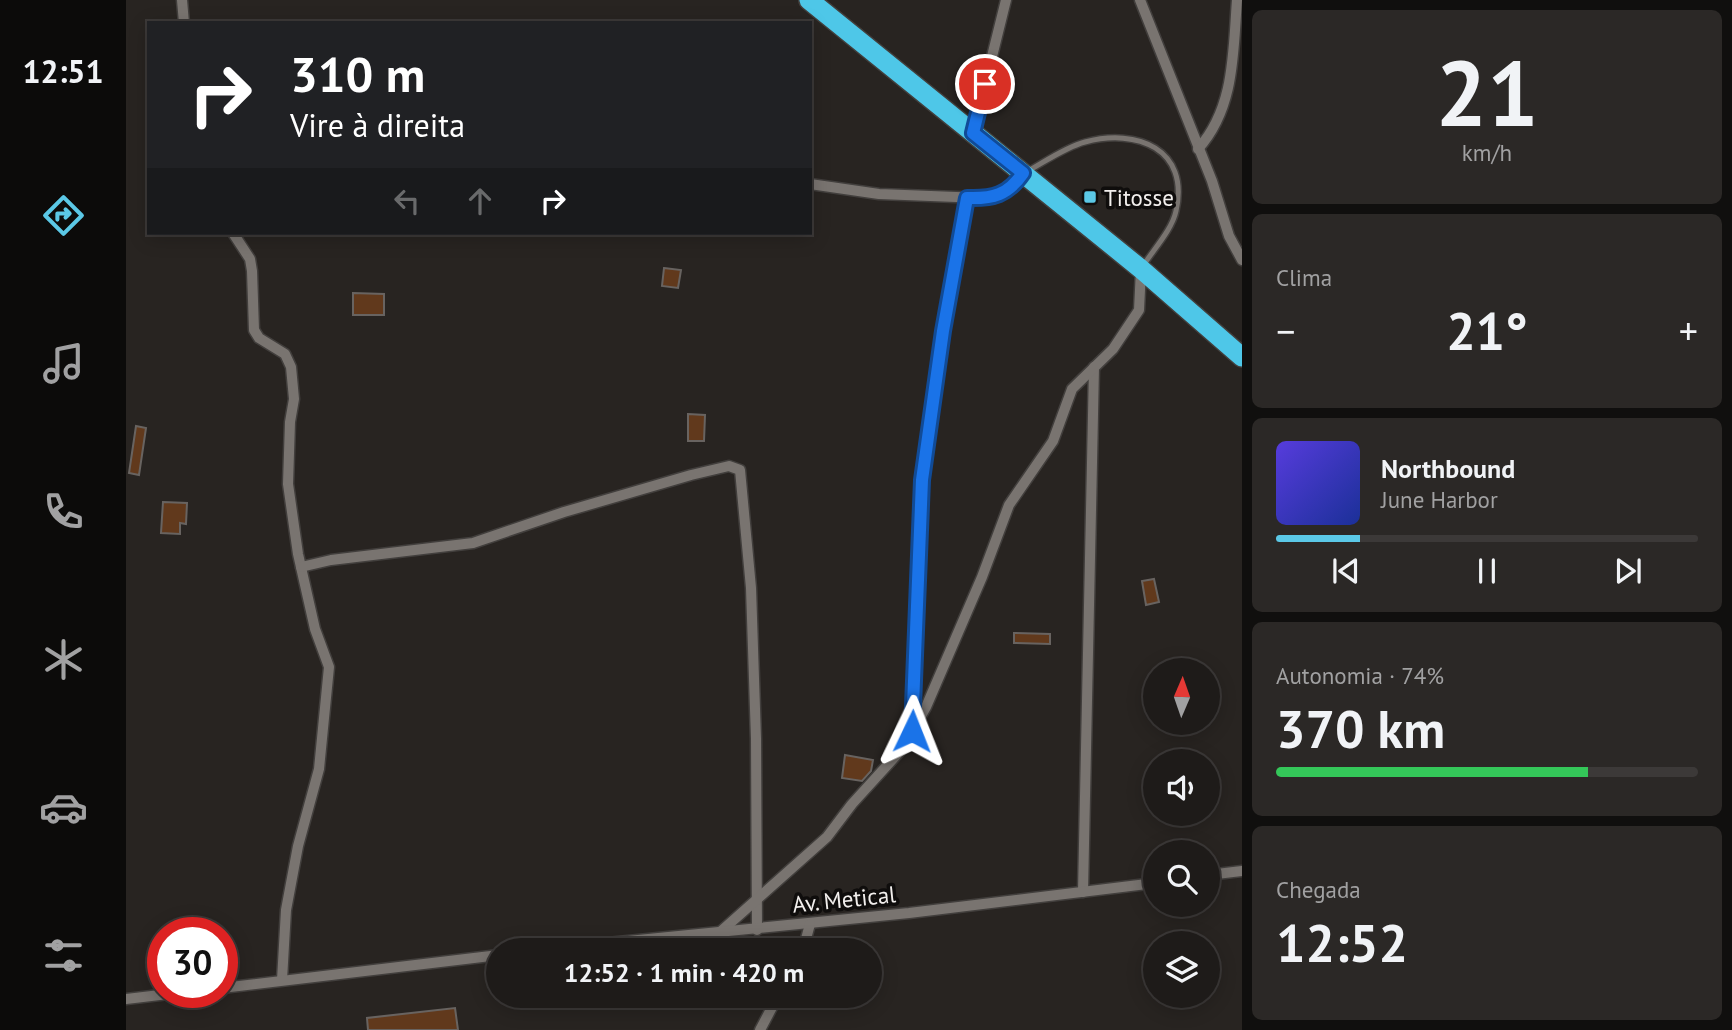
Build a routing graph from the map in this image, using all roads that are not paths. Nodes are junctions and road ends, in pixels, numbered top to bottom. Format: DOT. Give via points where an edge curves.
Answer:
graph roads {
  1 [pos="182,0"];
  2 [pos="809,0"];
  3 [pos="1006,0"];
  4 [pos="1140,0"];
  5 [pos="1237,0"];
  6 [pos="184,21"];
  7 [pos="973,133"];
  8 [pos="1198,149"];
  9 [pos="1023,173"];
  10 [pos="812,184"];
  11 [pos="967,198"];
  12 [pos="234,235"];
  13 [pos="1242,260"];
  14 [pos="1141,269"];
  15 [pos="1242,357"];
  16 [pos="1094,367"];
  17 [pos="301,567"];
  18 [pos="912,731"];
  19 [pos="1242,871"];
  20 [pos="1220,874"];
  21 [pos="1143,884"];
  22 [pos="1083,892"];
  23 [pos="756,898"];
  24 [pos="810,924"];
  25 [pos="757,930"];
  26 [pos="719,933"];
  27 [pos="665,938"];
  28 [pos="806,938"];
  29 [pos="486,956"];
  30 [pos="282,980"];
  31 [pos="238,986"];
  32 [pos="147,997"];
  33 [pos="126,999"];
  34 [pos="772,1008"];
  35 [pos="760,1030"];
  1 -- 6 [label="street"];
  2 -- 7 [label="highway"];
  3 -- 7 [label="street"];
  4 -- 8 [label="street"];
  5 -- 8 [label="street" via="1228,93"];
  7 -- 9 [label="highway"];
  8 -- 13 [label="street" via="1228,236"];
  9 -- 11 [label="street" via="1000,196"];
  9 -- 14 [label="highway"];
  9 -- 14 [label="lane" via="1083,142 1115,136 1141,140 1165,153 1177,178 1176,212"];
  10 -- 11 [label="street" via="879,194"];
  11 -- 18 [label="street" via="922,480"];
  12 -- 17 [label="street" via="250,259 254,330 285,354 292,374 287,474"];
  14 -- 15 [label="highway"];
  14 -- 16 [label="street" via="1139,310 1113,349"];
  16 -- 18 [label="street" via="1072,389 1047,453 1009,505 982,577"];
  16 -- 22 [label="street"];
  17 -- 23 [label="street" via="473,544 680,478 729,466 740,470 751,588"];
  17 -- 30 [label="street" via="329,667 319,769 286,910"];
  18 -- 23 [label="street" via="892,762 827,837"];
  19 -- 20 [label="street"];
  21 -- 22 [label="street, Av. Metical"];
  22 -- 24 [label="street, Av. Metical"];
  23 -- 25 [label="street"];
  23 -- 26 [label="street"];
  24 -- 25 [label="street, Av. Metical"];
  24 -- 28 [label="street"];
  25 -- 26 [label="street, Av. Metical"];
  26 -- 27 [label="street, Av. Metical"];
  29 -- 30 [label="street"];
  30 -- 31 [label="street"];
  32 -- 33 [label="street"];
  34 -- 35 [label="street"];
}
